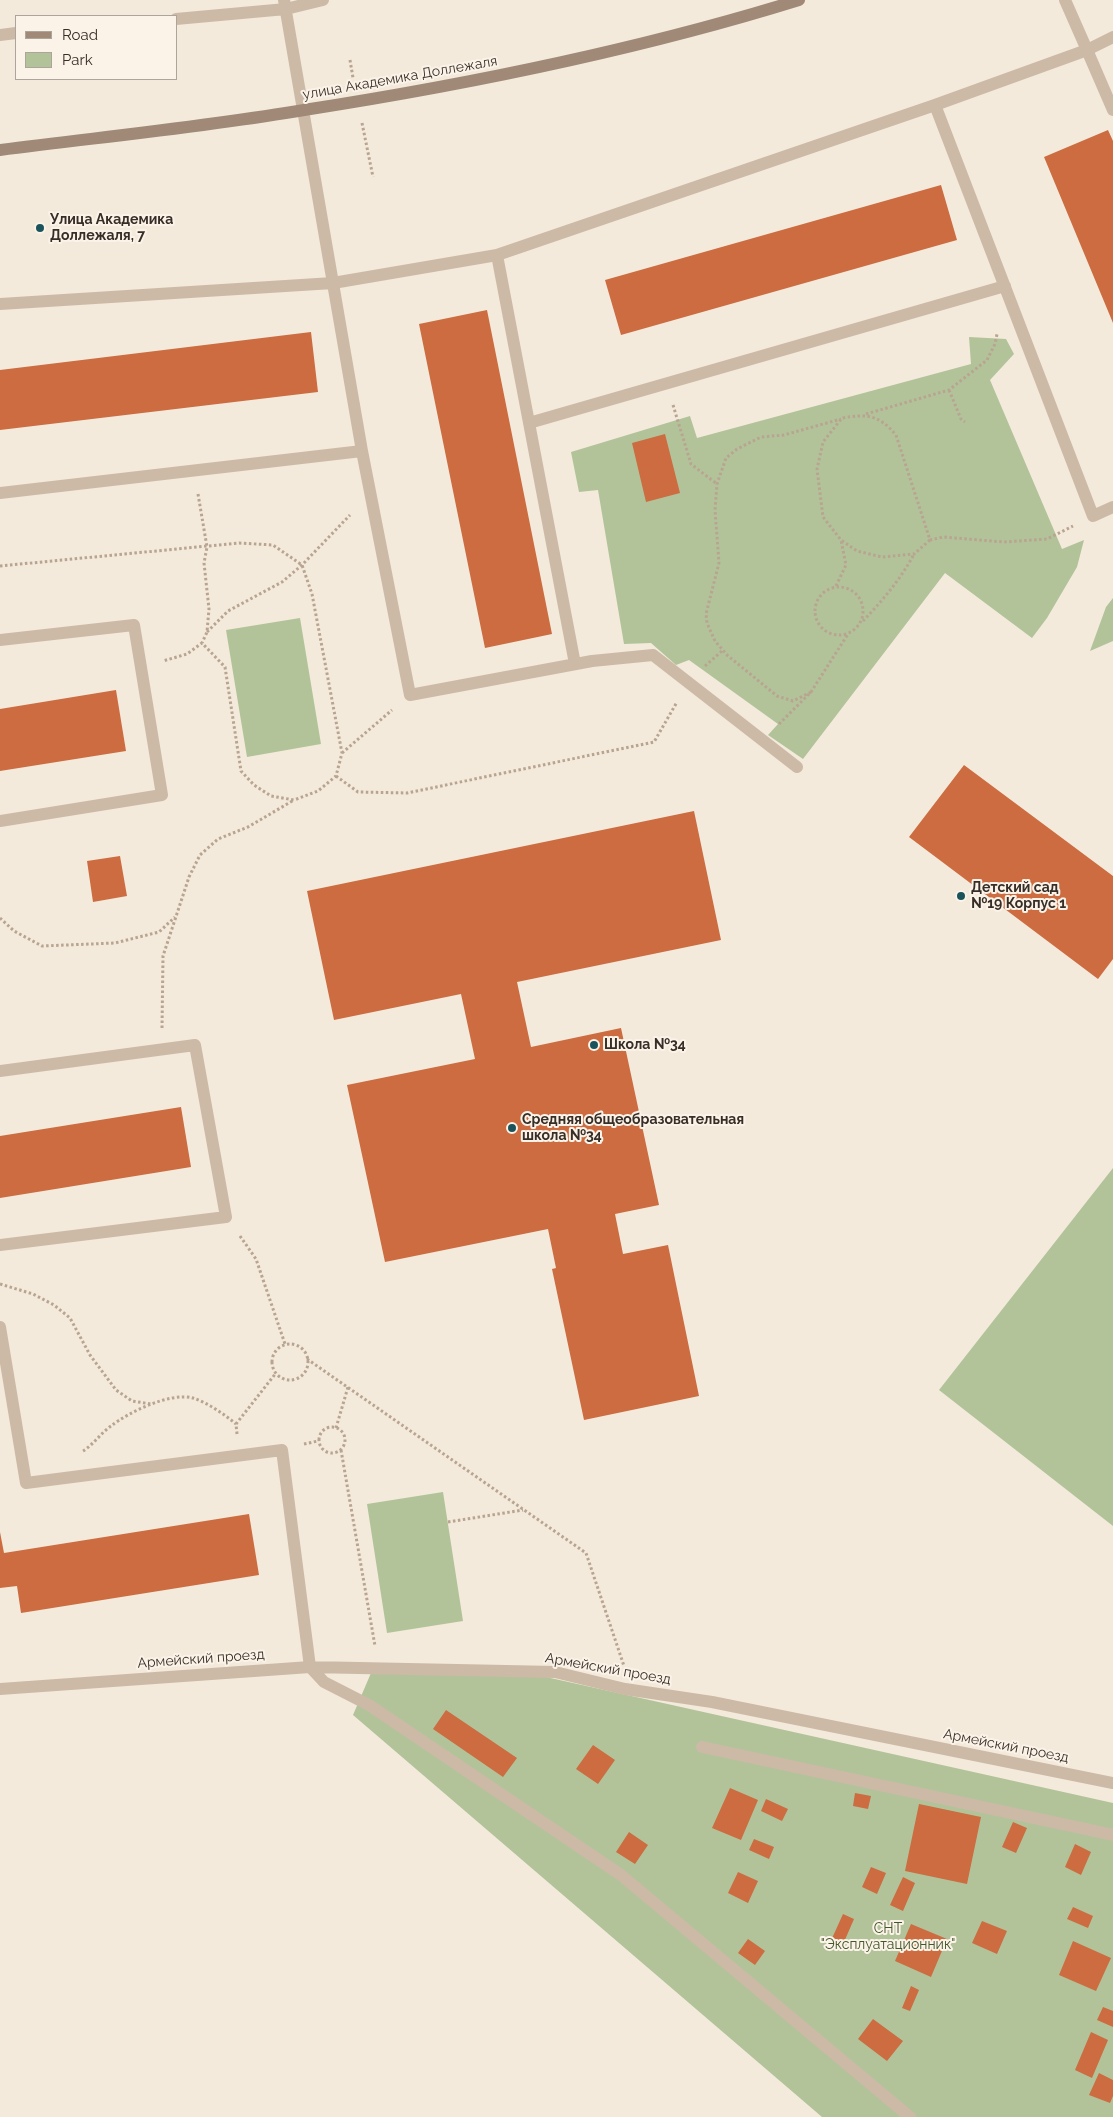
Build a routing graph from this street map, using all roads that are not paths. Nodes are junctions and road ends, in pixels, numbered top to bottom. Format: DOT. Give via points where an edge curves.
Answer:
graph roads {
  1 [pos="323,0"];
  2 [pos="799,0"];
  3 [pos="1065,0"];
  4 [pos="285,4"];
  5 [pos="178,19"];
  6 [pos="15,33"];
  7 [pos="0,35"];
  8 [pos="1113,37"];
  9 [pos="1087,50"];
  10 [pos="935,105"];
  11 [pos="1113,110"];
  12 [pos="303,111"];
  13 [pos="0,150"];
  14 [pos="497,255"];
  15 [pos="333,284"];
  16 [pos="1005,286"];
  17 [pos="0,304"];
  18 [pos="529,423"];
  19 [pos="362,451"];
  20 [pos="0,493"];
  21 [pos="1113,508"];
  22 [pos="0,640"];
  23 [pos="575,664"];
  24 [pos="797,767"];
  25 [pos="0,820"];
  26 [pos="0,1071"];
  27 [pos="0,1245"];
  28 [pos="0,1327"];
  29 [pos="310,1667"];
  30 [pos="2,1687"];
  31 [pos="702,1748"];
  32 [pos="1113,1783"];
  33 [pos="1113,1835"];
  34 [pos="910,2117"];
  1 -- 4 [label="street"];
  2 -- 12 [label="main road, улица Академика Доллежаля" via="716,26 519,72"];
  3 -- 9 [label="street"];
  4 -- 5 [label="street"];
  4 -- 12 [label="street"];
  6 -- 7 [label="street"];
  8 -- 9 [label="street"];
  9 -- 10 [label="street"];
  9 -- 11 [label="street"];
  10 -- 14 [label="street"];
  10 -- 16 [label="street"];
  12 -- 13 [label="main road, улица Академика Доллежаля"];
  12 -- 15 [label="street"];
  14 -- 15 [label="street"];
  14 -- 18 [label="street"];
  15 -- 17 [label="street"];
  15 -- 19 [label="street"];
  16 -- 18 [label="street"];
  16 -- 21 [label="street" via="1093,516"];
  18 -- 23 [label="street"];
  19 -- 20 [label="street"];
  19 -- 23 [label="street" via="410,695"];
  22 -- 25 [label="street" via="134,625 162,795"];
  23 -- 24 [label="street" via="653,655"];
  26 -- 27 [label="street" via="195,1045 226,1217"];
  28 -- 29 [label="street" via="26,1483 282,1450"];
  29 -- 30 [label="street, Армейский проезд"];
  29 -- 32 [label="street, Армейский проезд" via="555,1672 625,1689 712,1702"];
  29 -- 34 [label="street" via="324,1682 369,1705 621,1874"];
  31 -- 33 [label="street"];
}
